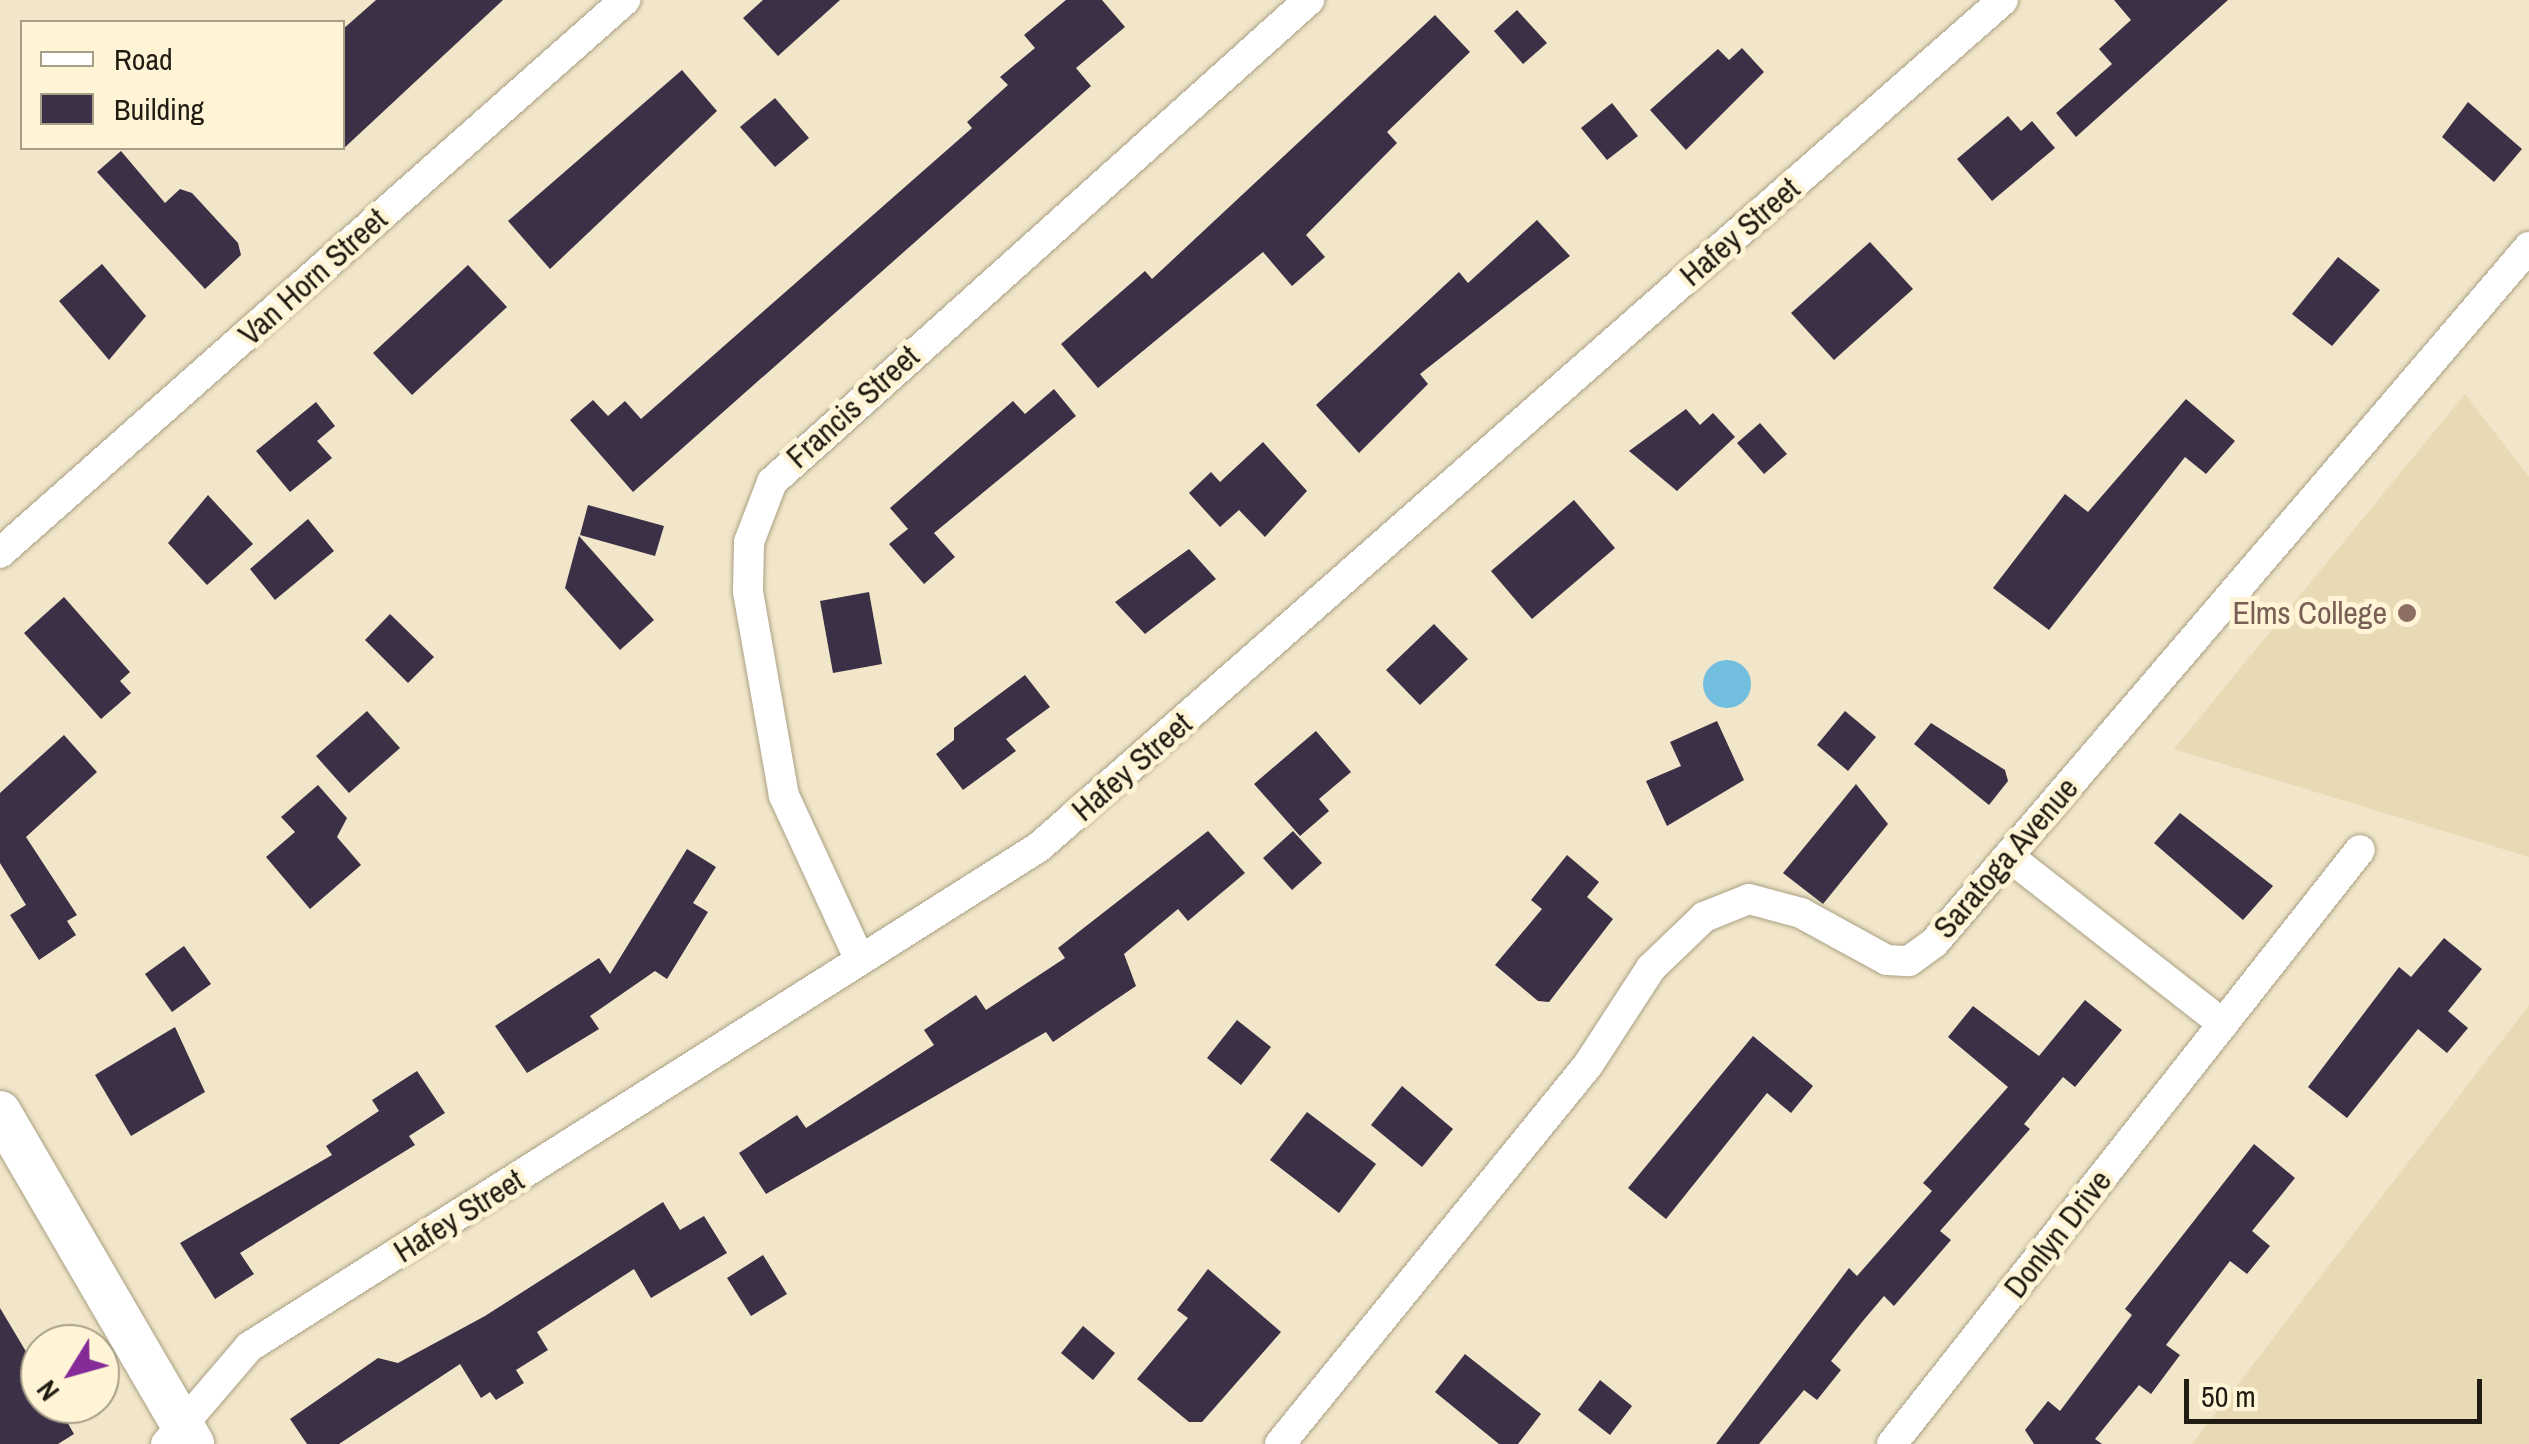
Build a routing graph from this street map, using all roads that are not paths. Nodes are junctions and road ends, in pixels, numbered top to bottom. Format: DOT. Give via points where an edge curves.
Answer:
graph roads {
  1 [pos="624,0"];
  2 [pos="1309,0"];
  3 [pos="2003,0"];
  4 [pos="2529,247"];
  5 [pos="0,553"];
  6 [pos="2360,850"];
  7 [pos="2012,858"];
  8 [pos="859,958"];
  9 [pos="2224,1024"];
  10 [pos="0,1112"];
  11 [pos="180,1436"];
  12 [pos="1280,1444"];
  13 [pos="1892,1444"];
  1 -- 5 [label="street, Van Horn Street"];
  2 -- 8 [label="street, Francis Street" via="772,482 750,542 748,591 784,796"];
  3 -- 8 [label="street, Hafey Street" via="1082,812"];
  4 -- 7 [label="street, Saratoga Avenue"];
  6 -- 9 [label="street, Donlyn Drive"];
  7 -- 9 [label="street"];
  7 -- 12 [label="street, Saratoga Avenue" via="1909,961 1887,960 1765,901 1734,900 1690,927"];
  8 -- 11 [label="street, Hafey Street" via="249,1346"];
  9 -- 13 [label="street, Donlyn Drive"];
  10 -- 11 [label="main road"];
}
